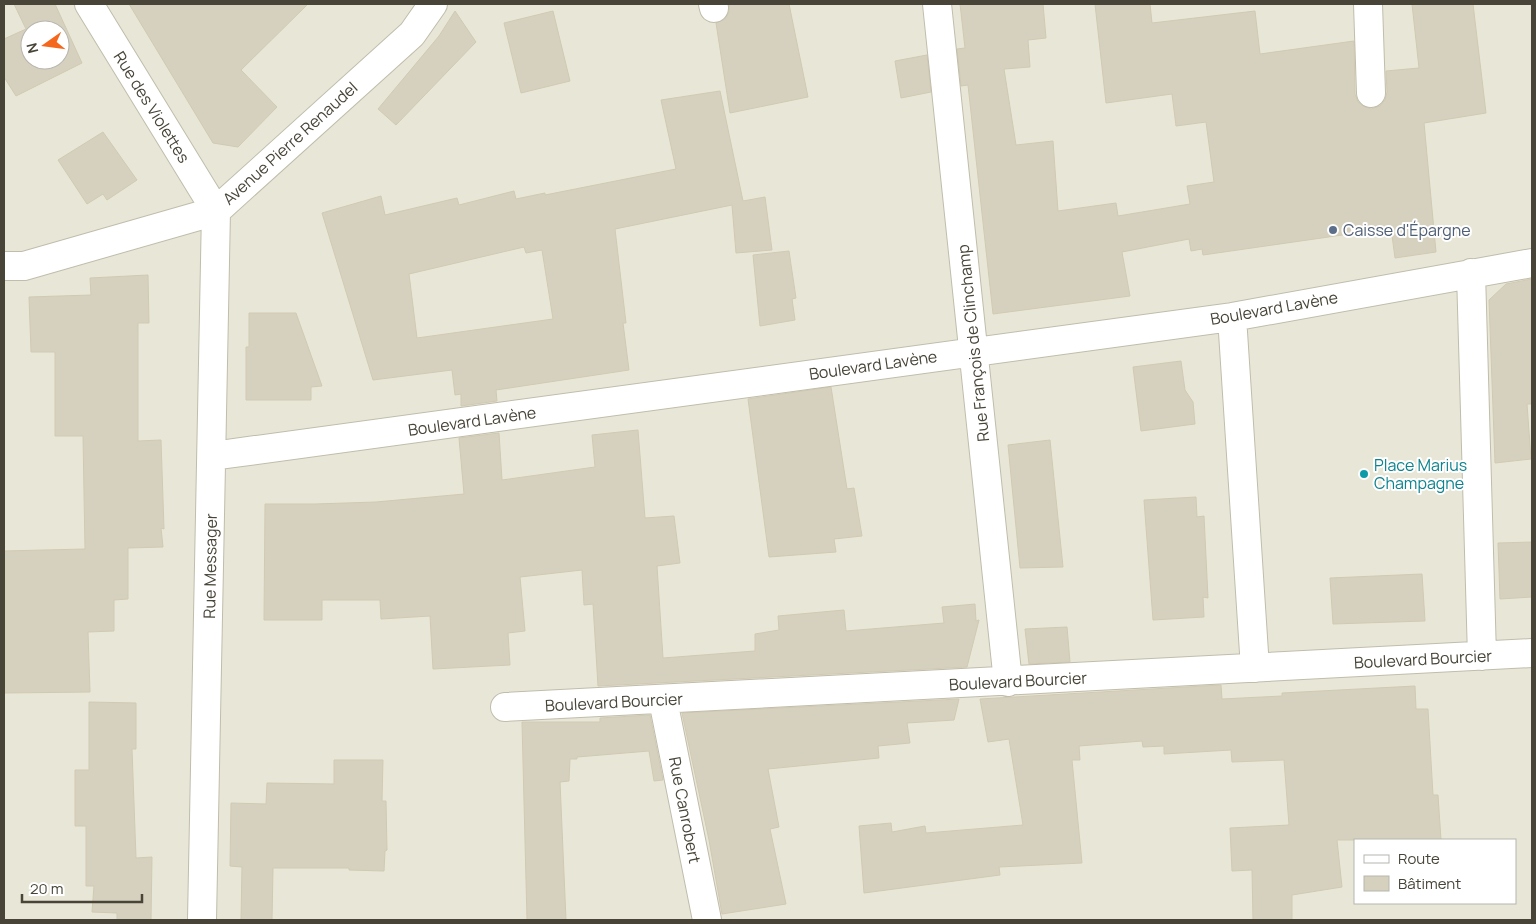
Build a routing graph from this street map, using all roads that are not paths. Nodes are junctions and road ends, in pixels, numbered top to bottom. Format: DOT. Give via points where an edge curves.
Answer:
graph roads {
  1 [pos="88,4"];
  2 [pos="433,4"];
  3 [pos="937,4"];
  4 [pos="1368,4"];
  5 [pos="1371,93"];
  6 [pos="216,211"];
  7 [pos="1532,263"];
  8 [pos="4,266"];
  9 [pos="1471,273"];
  10 [pos="1232,317"];
  11 [pos="974,351"];
  12 [pos="212,456"];
  13 [pos="1532,653"];
  14 [pos="1482,656"];
  15 [pos="1255,668"];
  16 [pos="1008,682"];
  17 [pos="663,700"];
  18 [pos="505,707"];
  19 [pos="202,920"];
  20 [pos="707,920"];
  1 -- 6 [label="street, Rue des Violettes"];
  2 -- 6 [label="street, Avenue Pierre Renaudel" via="412,34"];
  3 -- 11 [label="street, Rue François de Clinchamp"];
  4 -- 5 [label="street"];
  6 -- 8 [label="street, Avenue Pierre Renaudel" via="24,266"];
  6 -- 12 [label="street, Rue Messager"];
  7 -- 9 [label="street, Boulevard Lavène"];
  9 -- 10 [label="street, Boulevard Lavène"];
  9 -- 14 [label="street"];
  10 -- 11 [label="street, Boulevard Lavène"];
  10 -- 15 [label="street"];
  11 -- 12 [label="street, Boulevard Lavène"];
  11 -- 16 [label="street, Rue François de Clinchamp"];
  12 -- 19 [label="street, Rue Messager"];
  13 -- 14 [label="street, Boulevard Bourcier"];
  14 -- 15 [label="street, Boulevard Bourcier"];
  15 -- 16 [label="street, Boulevard Bourcier"];
  16 -- 17 [label="street, Boulevard Bourcier"];
  17 -- 18 [label="street, Boulevard Bourcier"];
  17 -- 20 [label="street, Rue Canrobert"];
}
